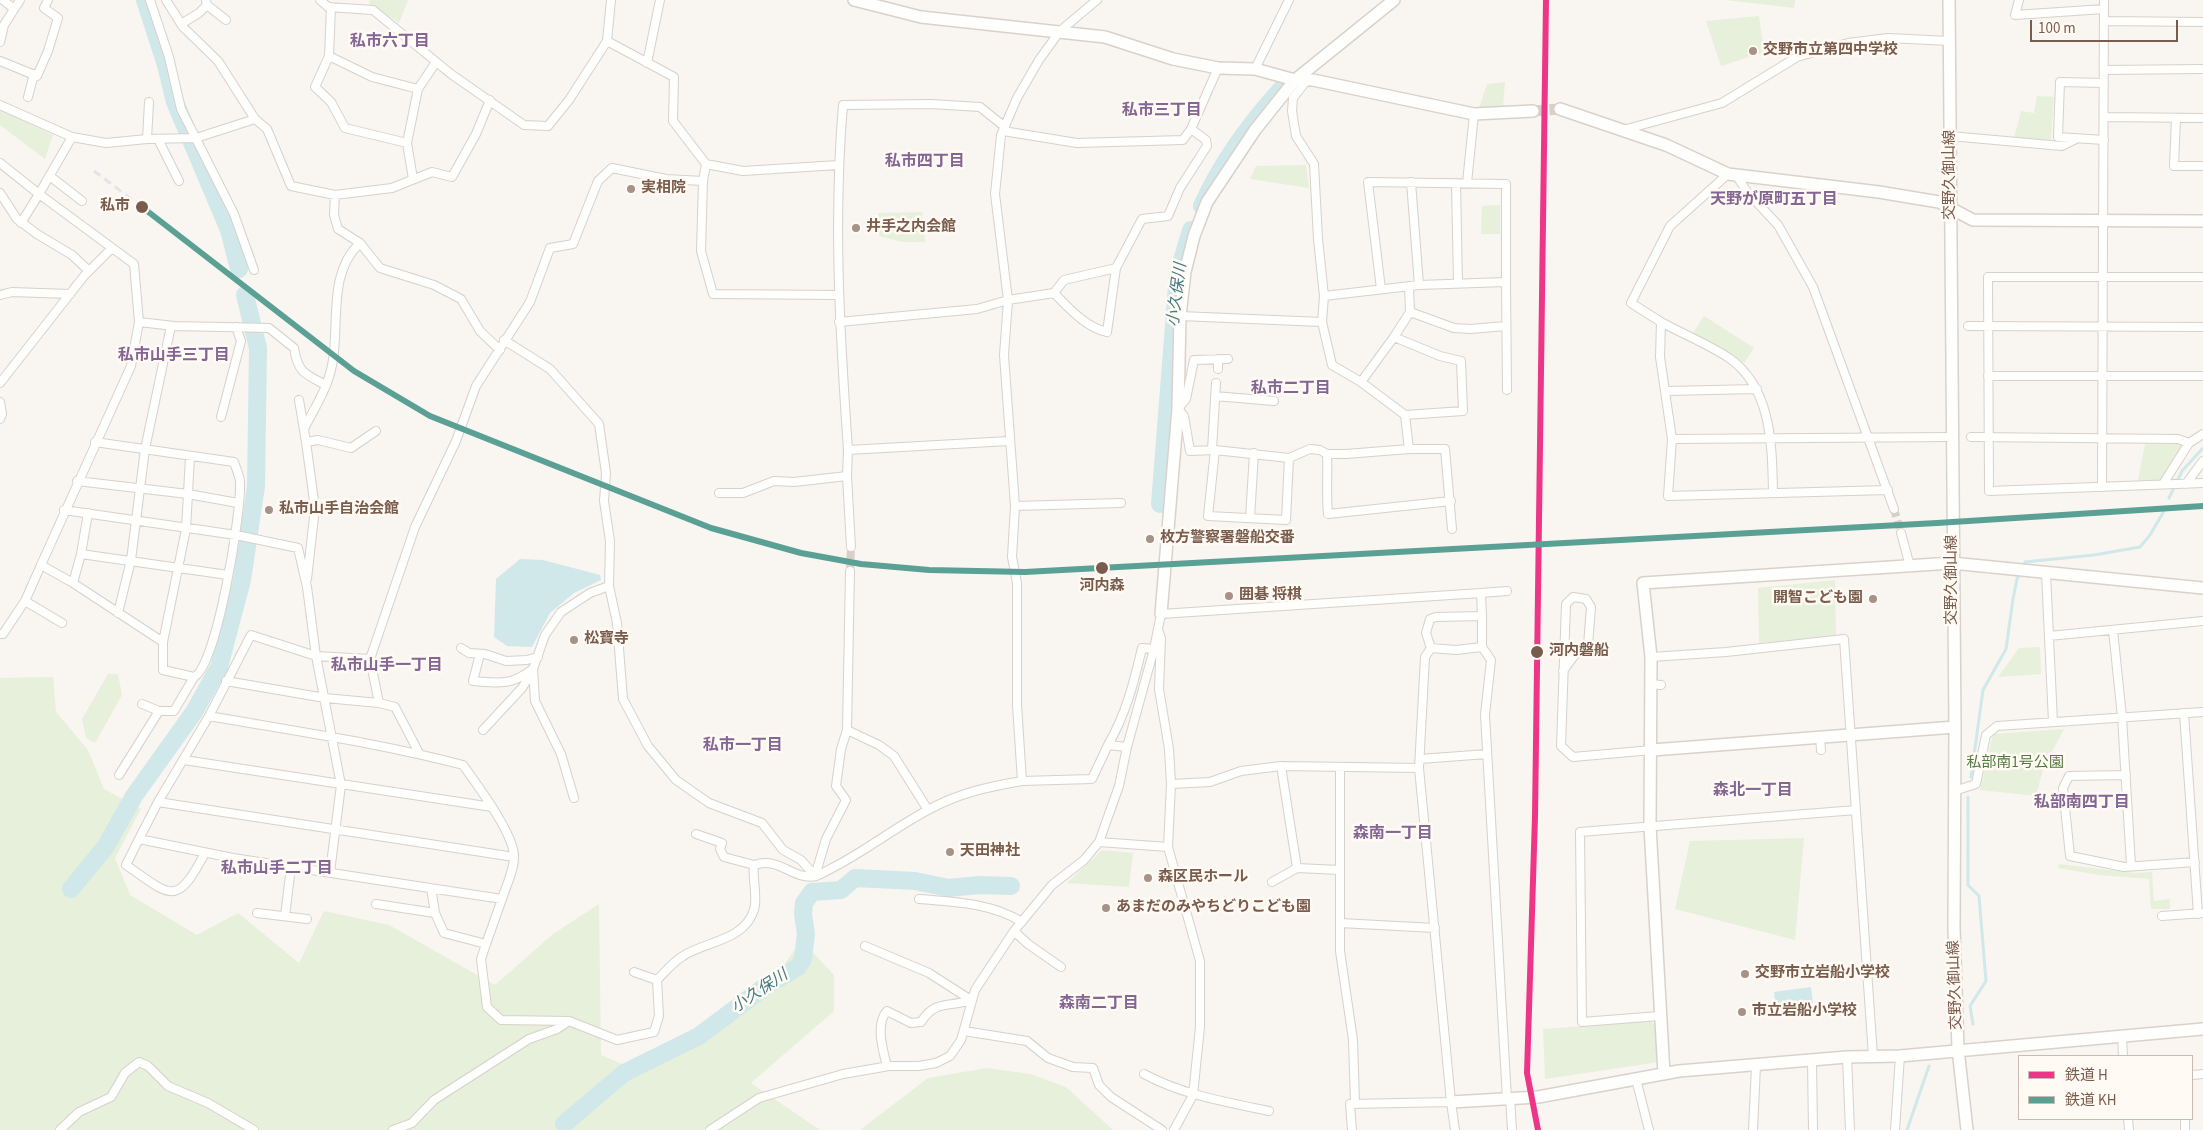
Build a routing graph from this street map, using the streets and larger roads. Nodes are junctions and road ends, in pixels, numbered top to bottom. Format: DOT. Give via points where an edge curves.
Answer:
graph roads {
  1 [pos="3,0"];
  2 [pos="20,0"];
  3 [pos="48,0"];
  4 [pos="150,0"];
  5 [pos="166,0"];
  6 [pos="320,0"];
  7 [pos="611,0"];
  8 [pos="660,0"];
  9 [pos="854,0"];
  10 [pos="1097,0"];
  11 [pos="1289,0"];
  12 [pos="1394,0"];
  13 [pos="1949,0"];
  14 [pos="2019,0"];
  15 [pos="2104,0"];
  16 [pos="206,2"];
  17 [pos="331,7"];
  18 [pos="14,9"];
  19 [pos="2104,9"];
  20 [pos="226,20"];
  21 [pos="2104,21"];
  22 [pos="2203,22"];
  23 [pos="2,23"];
  24 [pos="180,24"];
  25 [pos="1060,31"];
  26 [pos="1950,41"];
  27 [pos="0,42"];
  28 [pos="606,42"];
  29 [pos="329,56"];
  30 [pos="0,61"];
  31 [pos="436,62"];
  32 [pos="647,63"];
  33 [pos="1218,68"];
  34 [pos="1255,69"];
  35 [pos="2104,70"];
  36 [pos="2203,70"];
  37 [pos="34,74"];
  38 [pos="1301,80"];
  39 [pos="2104,83"];
  40 [pos="418,89"];
  41 [pos="28,97"];
  42 [pos="490,100"];
  43 [pos="149,102"];
  44 [pos="0,105"];
  45 [pos="1560,109"];
  46 [pos="1533,111"];
  47 [pos="1474,114"];
  48 [pos="2104,117"];
  49 [pos="2176,118"];
  50 [pos="2203,118"];
  51 [pos="255,119"];
  52 [pos="1004,129"];
  53 [pos="1191,129"];
  54 [pos="1623,130"];
  55 [pos="1950,136"];
  56 [pos="72,137"];
  57 [pos="196,138"];
  58 [pos="2078,138"];
  59 [pos="148,139"];
  60 [pos="158,139"];
  61 [pos="2104,140"];
  62 [pos="407,143"];
  63 [pos="0,163"];
  64 [pos="706,164"];
  65 [pos="838,166"];
  66 [pos="2203,166"];
  67 [pos="1732,174"];
  68 [pos="51,177"];
  69 [pos="413,178"];
  70 [pos="179,180"];
  71 [pos="703,181"];
  72 [pos="1411,182"];
  73 [pos="1456,183"];
  74 [pos="1467,183"];
  75 [pos="0,193"];
  76 [pos="39,194"];
  77 [pos="335,195"];
  78 [pos="82,201"];
  79 [pos="1951,210"];
  80 [pos="2103,221"];
  81 [pos="2203,221"];
  82 [pos="21,222"];
  83 [pos="360,242"];
  84 [pos="112,248"];
  85 [pos="1116,268"];
  86 [pos="254,270"];
  87 [pos="89,271"];
  88 [pos="2103,277"];
  89 [pos="2203,277"];
  90 [pos="1506,282"];
  91 [pos="1458,283"];
  92 [pos="1419,285"];
  93 [pos="1409,286"];
  94 [pos="1381,289"];
  95 [pos="1054,293"];
  96 [pos="70,294"];
  97 [pos="0,295"];
  98 [pos="838,295"];
  99 [pos="1324,296"];
  100 [pos="1008,300"];
  101 [pos="1410,312"];
  102 [pos="1180,316"];
  103 [pos="139,322"];
  104 [pos="839,322"];
  105 [pos="1322,322"];
  106 [pos="1660,322"];
  107 [pos="171,326"];
  108 [pos="1506,326"];
  109 [pos="1968,326"];
  110 [pos="1988,326"];
  111 [pos="238,327"];
  112 [pos="2102,327"];
  113 [pos="2203,328"];
  114 [pos="1394,337"];
  115 [pos="504,340"];
  116 [pos="500,350"];
  117 [pos="1218,359"];
  118 [pos="1228,359"];
  119 [pos="1218,369"];
  120 [pos="1988,376"];
  121 [pos="2102,376"];
  122 [pos="2203,376"];
  123 [pos="1361,382"];
  124 [pos="1216,383"];
  125 [pos="0,384"];
  126 [pos="326,385"];
  127 [pos="1757,389"];
  128 [pos="1507,390"];
  129 [pos="1667,391"];
  130 [pos="1215,396"];
  131 [pos="299,400"];
  132 [pos="1274,401"];
  133 [pos="0,402"];
  134 [pos="1178,409"];
  135 [pos="1405,415"];
  136 [pos="221,417"];
  137 [pos="0,419"];
  138 [pos="304,429"];
  139 [pos="376,430"];
  140 [pos="2203,434"];
  141 [pos="1952,437"];
  142 [pos="1971,437"];
  143 [pos="1989,437"];
  144 [pos="1772,438"];
  145 [pos="1868,438"];
  146 [pos="2102,438"];
  147 [pos="1672,440"];
  148 [pos="1009,441"];
  149 [pos="95,442"];
  150 [pos="306,442"];
  151 [pos="2189,443"];
  152 [pos="145,449"];
  153 [pos="1409,449"];
  154 [pos="848,450"];
  155 [pos="1214,450"];
  156 [pos="1254,454"];
  157 [pos="1327,454"];
  158 [pos="190,456"];
  159 [pos="1289,458"];
  160 [pos="2203,461"];
  161 [pos="847,476"];
  162 [pos="77,482"];
  163 [pos="2203,483"];
  164 [pos="2164,484"];
  165 [pos="2186,484"];
  166 [pos="2102,487"];
  167 [pos="140,489"];
  168 [pos="1888,490"];
  169 [pos="719,492"];
  170 [pos="1773,492"];
  171 [pos="188,494"];
  172 [pos="1451,501"];
  173 [pos="238,503"];
  174 [pos="1121,503"];
  175 [pos="1016,506"];
  176 [pos="1894,509"];
  177 [pos="64,510"];
  178 [pos="88,513"];
  179 [pos="1250,518"];
  180 [pos="136,520"];
  181 [pos="186,529"];
  182 [pos="1452,529"];
  183 [pos="1901,533"];
  184 [pos="236,535"];
  185 [pos="851,546"];
  186 [pos="81,554"];
  187 [pos="131,560"];
  188 [pos="1952,563"];
  189 [pos="41,565"];
  190 [pos="1910,566"];
  191 [pos="178,567"];
  192 [pos="850,571"];
  193 [pos="2046,573"];
  194 [pos="228,575"];
  195 [pos="73,583"];
  196 [pos="609,586"];
  197 [pos="307,587"];
  198 [pos="2203,588"];
  199 [pos="1506,591"];
  200 [pos="1481,593"];
  201 [pos="25,601"];
  202 [pos="118,613"];
  203 [pos="1161,614"];
  204 [pos="1482,616"];
  205 [pos="2203,620"];
  206 [pos="62,623"];
  207 [pos="1158,630"];
  208 [pos="2112,630"];
  209 [pos="0,634"];
  210 [pos="2049,636"];
  211 [pos="163,642"];
  212 [pos="461,648"];
  213 [pos="1430,648"];
  214 [pos="1482,648"];
  215 [pos="1154,649"];
  216 [pos="480,654"];
  217 [pos="316,656"];
  218 [pos="538,657"];
  219 [pos="1651,657"];
  220 [pos="370,659"];
  221 [pos="533,670"];
  222 [pos="1563,671"];
  223 [pos="194,677"];
  224 [pos="226,681"];
  225 [pos="325,698"];
  226 [pos="379,703"];
  227 [pos="142,704"];
  228 [pos="159,711"];
  229 [pos="2203,712"];
  230 [pos="2184,713"];
  231 [pos="209,716"];
  232 [pos="2122,718"];
  233 [pos="2054,722"];
  234 [pos="1955,727"];
  235 [pos="483,730"];
  236 [pos="847,730"];
  237 [pos="1852,734"];
  238 [pos="1820,737"];
  239 [pos="332,738"];
  240 [pos="1108,745"];
  241 [pos="1127,747"];
  242 [pos="1652,750"];
  243 [pos="1821,750"];
  244 [pos="419,754"];
  245 [pos="1487,754"];
  246 [pos="1420,759"];
  247 [pos="184,760"];
  248 [pos="1281,766"];
  249 [pos="1340,768"];
  250 [pos="1419,768"];
  251 [pos="119,775"];
  252 [pos="2126,775"];
  253 [pos="1022,781"];
  254 [pos="1171,784"];
  255 [pos="341,785"];
  256 [pos="1954,791"];
  257 [pos="574,798"];
  258 [pos="158,802"];
  259 [pos="492,807"];
  260 [pos="928,810"];
  261 [pos="1856,810"];
  262 [pos="1650,826"];
  263 [pos="335,830"];
  264 [pos="696,834"];
  265 [pos="139,839"];
  266 [pos="1099,842"];
  267 [pos="1168,847"];
  268 [pos="205,853"];
  269 [pos="514,857"];
  270 [pos="2194,862"];
  271 [pos="754,865"];
  272 [pos="2131,865"];
  273 [pos="291,867"];
  274 [pos="1297,868"];
  275 [pos="1340,870"];
  276 [pos="330,872"];
  277 [pos="815,876"];
  278 [pos="1272,882"];
  279 [pos="431,888"];
  280 [pos="502,899"];
  281 [pos="919,899"];
  282 [pos="376,904"];
  283 [pos="256,912"];
  284 [pos="435,913"];
  285 [pos="2201,913"];
  286 [pos="285,916"];
  287 [pos="2162,916"];
  288 [pos="307,919"];
  289 [pos="1022,922"];
  290 [pos="1340,923"];
  291 [pos="1434,928"];
  292 [pos="1014,931"];
  293 [pos="486,944"];
  294 [pos="865,946"];
  295 [pos="1061,967"];
  296 [pos="634,972"];
  297 [pos="657,980"];
  298 [pos="972,1000"];
  299 [pos="1660,1016"];
  300 [pos="569,1021"];
  301 [pos="2203,1028"];
  302 [pos="964,1031"];
  303 [pos="2122,1036"];
  304 [pos="1958,1049"];
  305 [pos="2123,1055"];
  306 [pos="1873,1056"];
  307 [pos="1900,1056"];
  308 [pos="1846,1058"];
  309 [pos="1812,1061"];
  310 [pos="887,1066"];
  311 [pos="1756,1066"];
  312 [pos="1144,1074"];
  313 [pos="1664,1074"];
  314 [pos="1636,1079"];
  315 [pos="1193,1095"];
  316 [pos="1508,1099"];
  317 [pos="1451,1102"];
  318 [pos="1355,1103"];
  319 [pos="1269,1111"];
  320 [pos="60,1130"];
  321 [pos="254,1130"];
  322 [pos="393,1130"];
  323 [pos="710,1130"];
  324 [pos="1162,1130"];
  325 [pos="1174,1130"];
  326 [pos="1352,1130"];
  327 [pos="1455,1130"];
  328 [pos="1512,1130"];
  329 [pos="1649,1130"];
  330 [pos="1753,1130"];
  331 [pos="1813,1130"];
  332 [pos="1850,1130"];
  333 [pos="1895,1130"];
  334 [pos="1967,1130"];
  1 -- 18 [label="street"];
  2 -- 18 [label="street"];
  3 -- 37 [label="street" via="44,8 58,18 48,51 37,76"];
  4 -- 57 [label="street" via="169,56 181,109"];
  5 -- 24 [label="street"];
  6 -- 17 [label="street"];
  7 -- 28 [label="street"];
  8 -- 32 [label="street"];
  9 -- 25 [label="street" via="921,17"];
  10 -- 25 [label="street"];
  11 -- 34 [label="street"];
  12 -- 38 [label="street"];
  13 -- 26 [label="street, 交野久御山線"];
  14 -- 19 [label="street" via="2015,15"];
  15 -- 19 [label="street"];
  16 -- 20 [label="street"];
  16 -- 24 [label="street" via="199,13"];
  17 -- 29 [label="street"];
  17 -- 31 [label="street" via="373,10"];
  18 -- 23 [label="street"];
  19 -- 21 [label="street"];
  21 -- 22 [label="street"];
  21 -- 35 [label="street"];
  23 -- 27 [label="street"];
  24 -- 51 [label="street" via="218,61"];
  25 -- 33 [label="street" via="1104,37 1173,59"];
  25 -- 52 [label="street" via="1017,98"];
  26 -- 54 [label="street" via="1888,38 1848,43 1797,57 1722,103"];
  26 -- 55 [label="street, 交野久御山線"];
  28 -- 32 [label="street"];
  28 -- 42 [label="street" via="569,100 548,126 524,125"];
  29 -- 40 [label="street" via="372,78"];
  29 -- 62 [label="street" via="315,87 331,102 345,128"];
  30 -- 37 [label="street"];
  31 -- 40 [label="street"];
  31 -- 42 [label="street"];
  32 -- 64 [label="street" via="674,77 673,121"];
  33 -- 34 [label="street"];
  33 -- 53 [label="street"];
  34 -- 38 [label="street"];
  35 -- 36 [label="street"];
  35 -- 39 [label="street"];
  37 -- 41 [label="street"];
  38 -- 47 [label="street"];
  38 -- 99 [label="street" via="1293,98 1292,111 1296,136 1314,164"];
  38 -- 102 [label="street" via="1256,130 1207,202 1185,272"];
  39 -- 48 [label="street"];
  39 -- 58 [label="street" via="2060,82 2058,137"];
  40 -- 62 [label="street"];
  42 -- 69 [label="street" via="452,177 432,172"];
  43 -- 59 [label="street"];
  44 -- 56 [label="street"];
  45 -- 54 [label="street"];
  46 -- 47 [label="street"];
  47 -- 74 [label="street"];
  48 -- 49 [label="street"];
  48 -- 61 [label="street"];
  49 -- 50 [label="street"];
  49 -- 66 [label="street" via="2174,166"];
  51 -- 57 [label="street"];
  51 -- 77 [label="street" via="267,129 291,186"];
  52 -- 53 [label="street" via="1077,143 1183,140"];
  52 -- 65 [label="street" via="980,106 843,105"];
  52 -- 100 [label="street" via="995,194"];
  53 -- 85 [label="street" via="1206,140 1207,146 1180,188 1168,216 1142,219"];
  54 -- 67 [label="street"];
  55 -- 58 [label="street" via="2062,146"];
  55 -- 79 [label="street, 交野久御山線"];
  56 -- 59 [label="street" via="106,143"];
  56 -- 68 [label="street"];
  57 -- 60 [label="street"];
  57 -- 86 [label="street" via="234,214"];
  58 -- 61 [label="street"];
  59 -- 60 [label="street"];
  60 -- 70 [label="street"];
  61 -- 80 [label="street"];
  62 -- 69 [label="street"];
  63 -- 76 [label="street"];
  64 -- 65 [label="street" via="743,171"];
  64 -- 71 [label="street"];
  65 -- 98 [label="street"];
  67 -- 79 [label="street" via="1913,197 1939,202"];
  67 -- 106 [label="street" via="1670,226 1631,303"];
  67 -- 145 [label="street" via="1778,225 1813,287"];
  68 -- 76 [label="street"];
  68 -- 78 [label="street"];
  69 -- 77 [label="street" via="392,188"];
  71 -- 98 [label="street" via="701,251 714,294"];
  71 -- 115 [label="street" via="666,179 612,168 598,181 573,244 550,248 530,302"];
  72 -- 73 [label="street"];
  72 -- 92 [label="street"];
  72 -- 94 [label="street" via="1368,182"];
  73 -- 74 [label="street"];
  73 -- 91 [label="street"];
  74 -- 90 [label="street" via="1506,184"];
  75 -- 82 [label="street"];
  76 -- 82 [label="street"];
  76 -- 84 [label="street"];
  77 -- 83 [label="street" via="334,215 338,229"];
  79 -- 80 [label="street" via="1973,220"];
  79 -- 141 [label="street, 交野久御山線"];
  80 -- 81 [label="street"];
  80 -- 88 [label="street"];
  82 -- 87 [label="street" via="72,255"];
  83 -- 116 [label="street" via="380,268 434,285 461,299 480,331"];
  83 -- 126 [label="street" via="351,251 343,271 336,303 332,363"];
  84 -- 87 [label="street"];
  84 -- 103 [label="street" via="134,264"];
  85 -- 95 [label="street" via="1064,280"];
  85 -- 95 [label="street" via="1107,332 1097,330 1076,315"];
  87 -- 96 [label="street"];
  88 -- 89 [label="street"];
  88 -- 110 [label="street" via="1988,277"];
  88 -- 112 [label="street"];
  90 -- 91 [label="street"];
  90 -- 108 [label="street"];
  91 -- 92 [label="street"];
  92 -- 93 [label="street"];
  93 -- 94 [label="street"];
  93 -- 101 [label="street"];
  94 -- 99 [label="street"];
  95 -- 100 [label="street"];
  96 -- 97 [label="street" via="12,292"];
  96 -- 125 [label="street"];
  98 -- 104 [label="street"];
  99 -- 105 [label="street"];
  100 -- 104 [label="street" via="977,309"];
  100 -- 148 [label="street" via="1004,355"];
  101 -- 108 [label="street" via="1454,328"];
  101 -- 114 [label="street"];
  102 -- 105 [label="street"];
  102 -- 134 [label="street"];
  103 -- 107 [label="street"];
  103 -- 149 [label="street" via="130,366"];
  104 -- 154 [label="street"];
  105 -- 123 [label="street" via="1332,365"];
  106 -- 127 [label="street" via="1729,358 1746,373"];
  106 -- 129 [label="street" via="1660,357"];
  107 -- 111 [label="street"];
  107 -- 152 [label="street"];
  108 -- 128 [label="street"];
  109 -- 110 [label="street"];
  110 -- 112 [label="street"];
  110 -- 120 [label="street"];
  111 -- 126 [label="street" via="269,328 294,348 296,364 301,371"];
  111 -- 136 [label="street" via="241,341"];
  112 -- 113 [label="street"];
  112 -- 121 [label="street"];
  114 -- 123 [label="street"];
  114 -- 135 [label="street" via="1461,361 1463,411"];
  115 -- 116 [label="street"];
  115 -- 196 [label="street" via="550,370 599,424 606,472 604,501 610,540"];
  116 -- 220 [label="street" via="476,386 456,441 415,527"];
  117 -- 118 [label="street"];
  117 -- 119 [label="street"];
  117 -- 134 [label="street" via="1194,360 1186,399"];
  120 -- 121 [label="street"];
  120 -- 143 [label="street"];
  121 -- 122 [label="street"];
  121 -- 146 [label="street"];
  123 -- 135 [label="street"];
  124 -- 130 [label="street"];
  126 -- 138 [label="street"];
  127 -- 129 [label="street"];
  127 -- 144 [label="street"];
  129 -- 147 [label="street"];
  130 -- 132 [label="street"];
  130 -- 155 [label="street"];
  131 -- 138 [label="street"];
  133 -- 137 [label="street"];
  134 -- 155 [label="street" via="1184,416 1190,451"];
  134 -- 203 [label="street"];
  135 -- 153 [label="street"];
  138 -- 150 [label="street"];
  139 -- 150 [label="street" via="351,448 318,440"];
  140 -- 151 [label="street"];
  141 -- 145 [label="street"];
  141 -- 188 [label="street, 交野久御山線"];
  142 -- 143 [label="street"];
  143 -- 146 [label="street"];
  143 -- 166 [label="street" via="1989,490"];
  144 -- 145 [label="street"];
  144 -- 147 [label="street"];
  144 -- 170 [label="street"];
  145 -- 168 [label="street"];
  146 -- 151 [label="street" via="2178,439"];
  146 -- 166 [label="street"];
  147 -- 170 [label="street" via="1668,496"];
  148 -- 154 [label="street"];
  148 -- 175 [label="street"];
  149 -- 152 [label="street"];
  149 -- 162 [label="street"];
  150 -- 197 [label="street" via="315,508"];
  151 -- 164 [label="street"];
  152 -- 158 [label="street"];
  152 -- 167 [label="street"];
  153 -- 157 [label="street"];
  153 -- 172 [label="street" via="1445,450"];
  154 -- 161 [label="street"];
  155 -- 156 [label="street"];
  155 -- 179 [label="street" via="1208,516"];
  156 -- 159 [label="street"];
  156 -- 179 [label="street"];
  157 -- 159 [label="street" via="1310,450"];
  157 -- 172 [label="street" via="1328,514"];
  158 -- 171 [label="street"];
  158 -- 173 [label="street" via="234,462 240,480"];
  159 -- 179 [label="street" via="1286,520"];
  160 -- 165 [label="street"];
  161 -- 169 [label="street" via="774,481 743,493"];
  161 -- 185 [label="street"];
  162 -- 167 [label="street"];
  162 -- 177 [label="street"];
  163 -- 165 [label="street"];
  164 -- 165 [label="street"];
  164 -- 166 [label="street"];
  167 -- 171 [label="street"];
  167 -- 180 [label="street"];
  168 -- 170 [label="street"];
  168 -- 176 [label="street"];
  171 -- 173 [label="street"];
  171 -- 181 [label="street"];
  172 -- 182 [label="street"];
  173 -- 184 [label="street"];
  174 -- 175 [label="street"];
  175 -- 253 [label="street" via="1012,557 1016,583 1017,705"];
  177 -- 178 [label="street"];
  177 -- 189 [label="street"];
  178 -- 180 [label="street"];
  178 -- 186 [label="street"];
  180 -- 181 [label="street"];
  180 -- 187 [label="street"];
  181 -- 184 [label="street"];
  181 -- 191 [label="street"];
  183 -- 190 [label="street"];
  184 -- 194 [label="street"];
  184 -- 197 [label="street" via="298,548"];
  186 -- 187 [label="street"];
  186 -- 195 [label="street"];
  187 -- 191 [label="street"];
  187 -- 202 [label="street"];
  188 -- 190 [label="street"];
  188 -- 193 [label="street"];
  188 -- 234 [label="street, 交野久御山線"];
  189 -- 195 [label="street"];
  189 -- 201 [label="street"];
  190 -- 219 [label="street" via="1643,583"];
  191 -- 194 [label="street"];
  191 -- 211 [label="street"];
  192 -- 236 [label="street"];
  193 -- 198 [label="street"];
  193 -- 210 [label="street"];
  194 -- 223 [label="street" via="208,660"];
  195 -- 202 [label="street"];
  196 -- 218 [label="street" via="590,593 561,612 545,635"];
  196 -- 277 [label="street" via="617,623 623,699 648,746 676,780 709,803 762,823 783,850 801,860"];
  197 -- 217 [label="street"];
  199 -- 200 [label="street"];
  200 -- 203 [label="street"];
  200 -- 204 [label="street"];
  201 -- 206 [label="street"];
  201 -- 209 [label="street"];
  202 -- 211 [label="street"];
  203 -- 207 [label="street"];
  204 -- 213 [label="street" via="1436,616 1430,619 1426,633"];
  204 -- 214 [label="street"];
  205 -- 208 [label="street"];
  207 -- 215 [label="street"];
  207 -- 254 [label="street" via="1161,638 1159,689"];
  208 -- 210 [label="street"];
  208 -- 232 [label="street"];
  210 -- 233 [label="street"];
  211 -- 223 [label="street" via="162,670"];
  212 -- 216 [label="street"];
  213 -- 214 [label="street"];
  213 -- 246 [label="street" via="1425,657"];
  214 -- 245 [label="street" via="1491,660 1485,715"];
  215 -- 240 [label="street" via="1142,648 1120,726"];
  215 -- 241 [label="street"];
  216 -- 218 [label="street" via="506,661"];
  216 -- 221 [label="street" via="473,681 506,684"];
  217 -- 220 [label="street"];
  217 -- 224 [label="street" via="251,635"];
  217 -- 225 [label="street"];
  218 -- 221 [label="street"];
  219 -- 237 [label="street" via="1844,639"];
  219 -- 242 [label="street" via="1656,685"];
  220 -- 226 [label="street"];
  221 -- 235 [label="street" via="522,688"];
  221 -- 257 [label="street" via="535,701 561,754"];
  222 -- 222 [label="street" via="1566,604 1573,598 1586,599 1591,607 1588,645"];
  222 -- 242 [label="street" via="1561,746 1573,757"];
  223 -- 228 [label="street" via="174,710"];
  224 -- 225 [label="street"];
  224 -- 231 [label="street"];
  225 -- 226 [label="street"];
  225 -- 239 [label="street"];
  226 -- 244 [label="street" via="395,707"];
  227 -- 228 [label="street"];
  228 -- 251 [label="street"];
  229 -- 230 [label="street"];
  230 -- 232 [label="street"];
  230 -- 270 [label="street"];
  231 -- 239 [label="street"];
  231 -- 247 [label="street"];
  232 -- 233 [label="street"];
  232 -- 252 [label="street"];
  233 -- 256 [label="street" via="1997,726 1986,735 1976,784"];
  234 -- 237 [label="street"];
  234 -- 256 [label="street, 交野久御山線"];
  236 -- 260 [label="street" via="894,756"];
  236 -- 277 [label="street" via="836,786 846,800 826,839"];
  237 -- 238 [label="street"];
  237 -- 261 [label="street"];
  238 -- 242 [label="street"];
  238 -- 243 [label="street"];
  239 -- 244 [label="street"];
  239 -- 255 [label="street"];
  240 -- 241 [label="street"];
  240 -- 253 [label="street" via="1092,779"];
  241 -- 266 [label="street" via="1119,786"];
  242 -- 262 [label="street"];
  244 -- 259 [label="street" via="463,765"];
  245 -- 246 [label="street"];
  245 -- 316 [label="street"];
  246 -- 250 [label="street"];
  247 -- 255 [label="street"];
  247 -- 258 [label="street"];
  248 -- 249 [label="street"];
  248 -- 254 [label="street" via="1241,771 1210,782"];
  248 -- 274 [label="street"];
  249 -- 250 [label="street"];
  249 -- 275 [label="street"];
  250 -- 291 [label="street"];
  252 -- 272 [label="street"];
  252 -- 272 [label="street" via="2070,776 2063,788 2070,856 2124,867"];
  253 -- 260 [label="street" via="978,788"];
  254 -- 267 [label="street"];
  255 -- 259 [label="street"];
  255 -- 263 [label="street"];
  256 -- 304 [label="street, 交野久御山線"];
  258 -- 263 [label="street"];
  258 -- 265 [label="street"];
  259 -- 269 [label="street" via="512,846"];
  260 -- 277 [label="street"];
  261 -- 262 [label="street"];
  261 -- 306 [label="street"];
  262 -- 299 [label="street"];
  262 -- 299 [label="street" via="1580,832 1582,1022"];
  263 -- 269 [label="street"];
  263 -- 276 [label="street"];
  264 -- 271 [label="street" via="722,842 720,849 724,857"];
  265 -- 268 [label="street"];
  265 -- 268 [label="street" via="126,865 164,892 176,891 190,880"];
  266 -- 267 [label="street"];
  266 -- 289 [label="street" via="1084,860 1052,885"];
  267 -- 315 [label="street" via="1200,961 1200,1027"];
  268 -- 273 [label="street"];
  269 -- 280 [label="street"];
  270 -- 272 [label="street"];
  270 -- 285 [label="street"];
  271 -- 277 [label="street" via="764,862 780,864 799,874"];
  271 -- 297 [label="street" via="754,911 745,926 730,938 715,941 681,957"];
  273 -- 276 [label="street"];
  273 -- 286 [label="street"];
  274 -- 275 [label="street"];
  274 -- 278 [label="street"];
  275 -- 290 [label="street"];
  276 -- 279 [label="street"];
  279 -- 280 [label="street"];
  279 -- 284 [label="street"];
  280 -- 293 [label="street"];
  281 -- 289 [label="street" via="962,902 1005,912"];
  282 -- 284 [label="street"];
  283 -- 286 [label="street"];
  284 -- 293 [label="street" via="444,933"];
  285 -- 287 [label="street"];
  286 -- 288 [label="street"];
  289 -- 292 [label="street"];
  290 -- 291 [label="street"];
  290 -- 318 [label="street" via="1340,951 1353,1040"];
  291 -- 317 [label="street"];
  292 -- 295 [label="street"];
  292 -- 298 [label="street" via="975,990"];
  293 -- 300 [label="street" via="481,960 487,1007 493,1015 501,1020"];
  294 -- 298 [label="street" via="929,973"];
  296 -- 297 [label="street"];
  297 -- 300 [label="street" via="659,1016 654,1032 617,1040"];
  298 -- 302 [label="street"];
  298 -- 310 [label="street" via="936,1006 921,1022 911,1023 887,1011 882,1016 881,1041"];
  299 -- 313 [label="street"];
  300 -- 322 [label="street" via="529,1039 434,1100 412,1122"];
  301 -- 303 [label="street"];
  302 -- 310 [label="street" via="950,1056 936,1063"];
  302 -- 324 [label="street" via="1027,1042 1048,1058 1073,1067 1093,1068 1100,1085 1111,1097"];
  303 -- 304 [label="street"];
  303 -- 305 [label="street"];
  304 -- 307 [label="street"];
  304 -- 334 [label="street, 交野久御山線"];
  306 -- 307 [label="street"];
  306 -- 308 [label="street"];
  307 -- 333 [label="street"];
  308 -- 309 [label="street"];
  308 -- 332 [label="street"];
  309 -- 311 [label="street"];
  309 -- 331 [label="street"];
  310 -- 323 [label="street" via="843,1074 760,1098"];
  311 -- 313 [label="street"];
  311 -- 330 [label="street"];
  312 -- 315 [label="street"];
  313 -- 314 [label="street"];
  314 -- 316 [label="street" via="1538,1097"];
  314 -- 329 [label="street"];
  315 -- 319 [label="street"];
  315 -- 325 [label="street"];
  316 -- 317 [label="street"];
  316 -- 328 [label="street"];
  317 -- 318 [label="street"];
  317 -- 327 [label="street"];
  318 -- 326 [label="street" via="1350,1104"];
  320 -- 321 [label="street" via="79,1112 111,1097 125,1073 139,1062 148,1066 168,1086 208,1103"];
}
